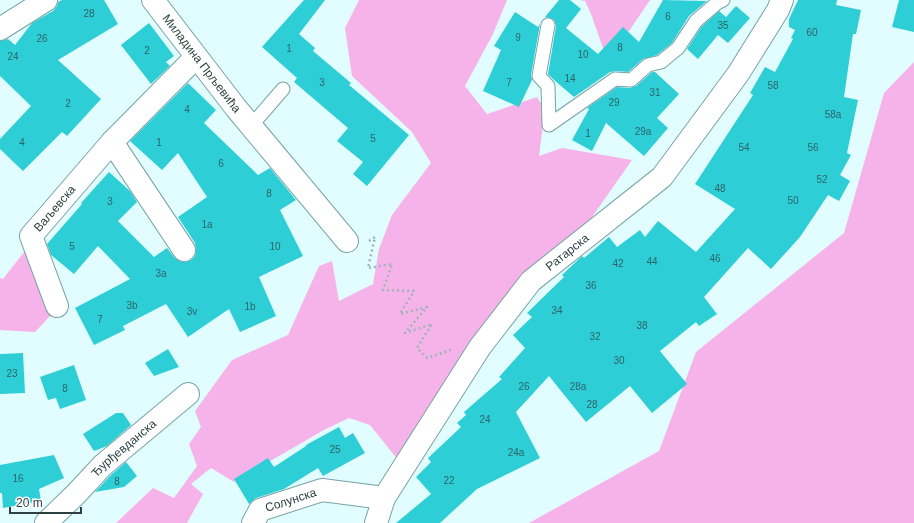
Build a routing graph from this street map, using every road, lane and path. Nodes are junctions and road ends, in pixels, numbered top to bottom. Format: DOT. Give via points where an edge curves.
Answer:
graph roads {
  1 [pos="46,0"];
  2 [pos="153,0"];
  3 [pos="723,0"];
  4 [pos="782,0"];
  5 [pos="548,25"];
  6 [pos="0,29"];
  7 [pos="196,57"];
  8 [pos="283,89"];
  9 [pos="251,126"];
  10 [pos="112,142"];
  11 [pos="347,241"];
  12 [pos="184,250"];
  13 [pos="57,306"];
  14 [pos="480,347"];
  15 [pos="188,394"];
  16 [pos="384,498"];
  17 [pos="46,523"];
  18 [pos="253,523"];
  19 [pos="376,523"];
  1 -- 6 [label="street"];
  2 -- 7 [label="street, Миладина Прљевића"];
  3 -- 5 [label="lane" via="696,21 678,48 661,62 648,65 631,80 615,79 549,125 548,86 539,76"];
  4 -- 14 [label="street, Ратарска" via="738,74 662,177 531,280"];
  7 -- 9 [label="street, Миладина Прљевића"];
  7 -- 10 [label="street, Ваљевска"];
  8 -- 9 [label="lane"];
  9 -- 11 [label="street, Миладина Прљевића"];
  10 -- 12 [label="street"];
  10 -- 13 [label="street, Ваљевска" via="31,236"];
  11 -- 14 [label="path" via="356,253 375,237 368,268 392,264 383,290 414,291 400,314 427,307 405,333 432,324 417,348 427,358 473,342"];
  14 -- 16 [label="street, Ратарска"];
  15 -- 17 [label="street, Ђурђевданска" via="103,465"];
  16 -- 18 [label="street, Солунска" via="322,490 260,510"];
  16 -- 19 [label="street, Ратарска"];
}
